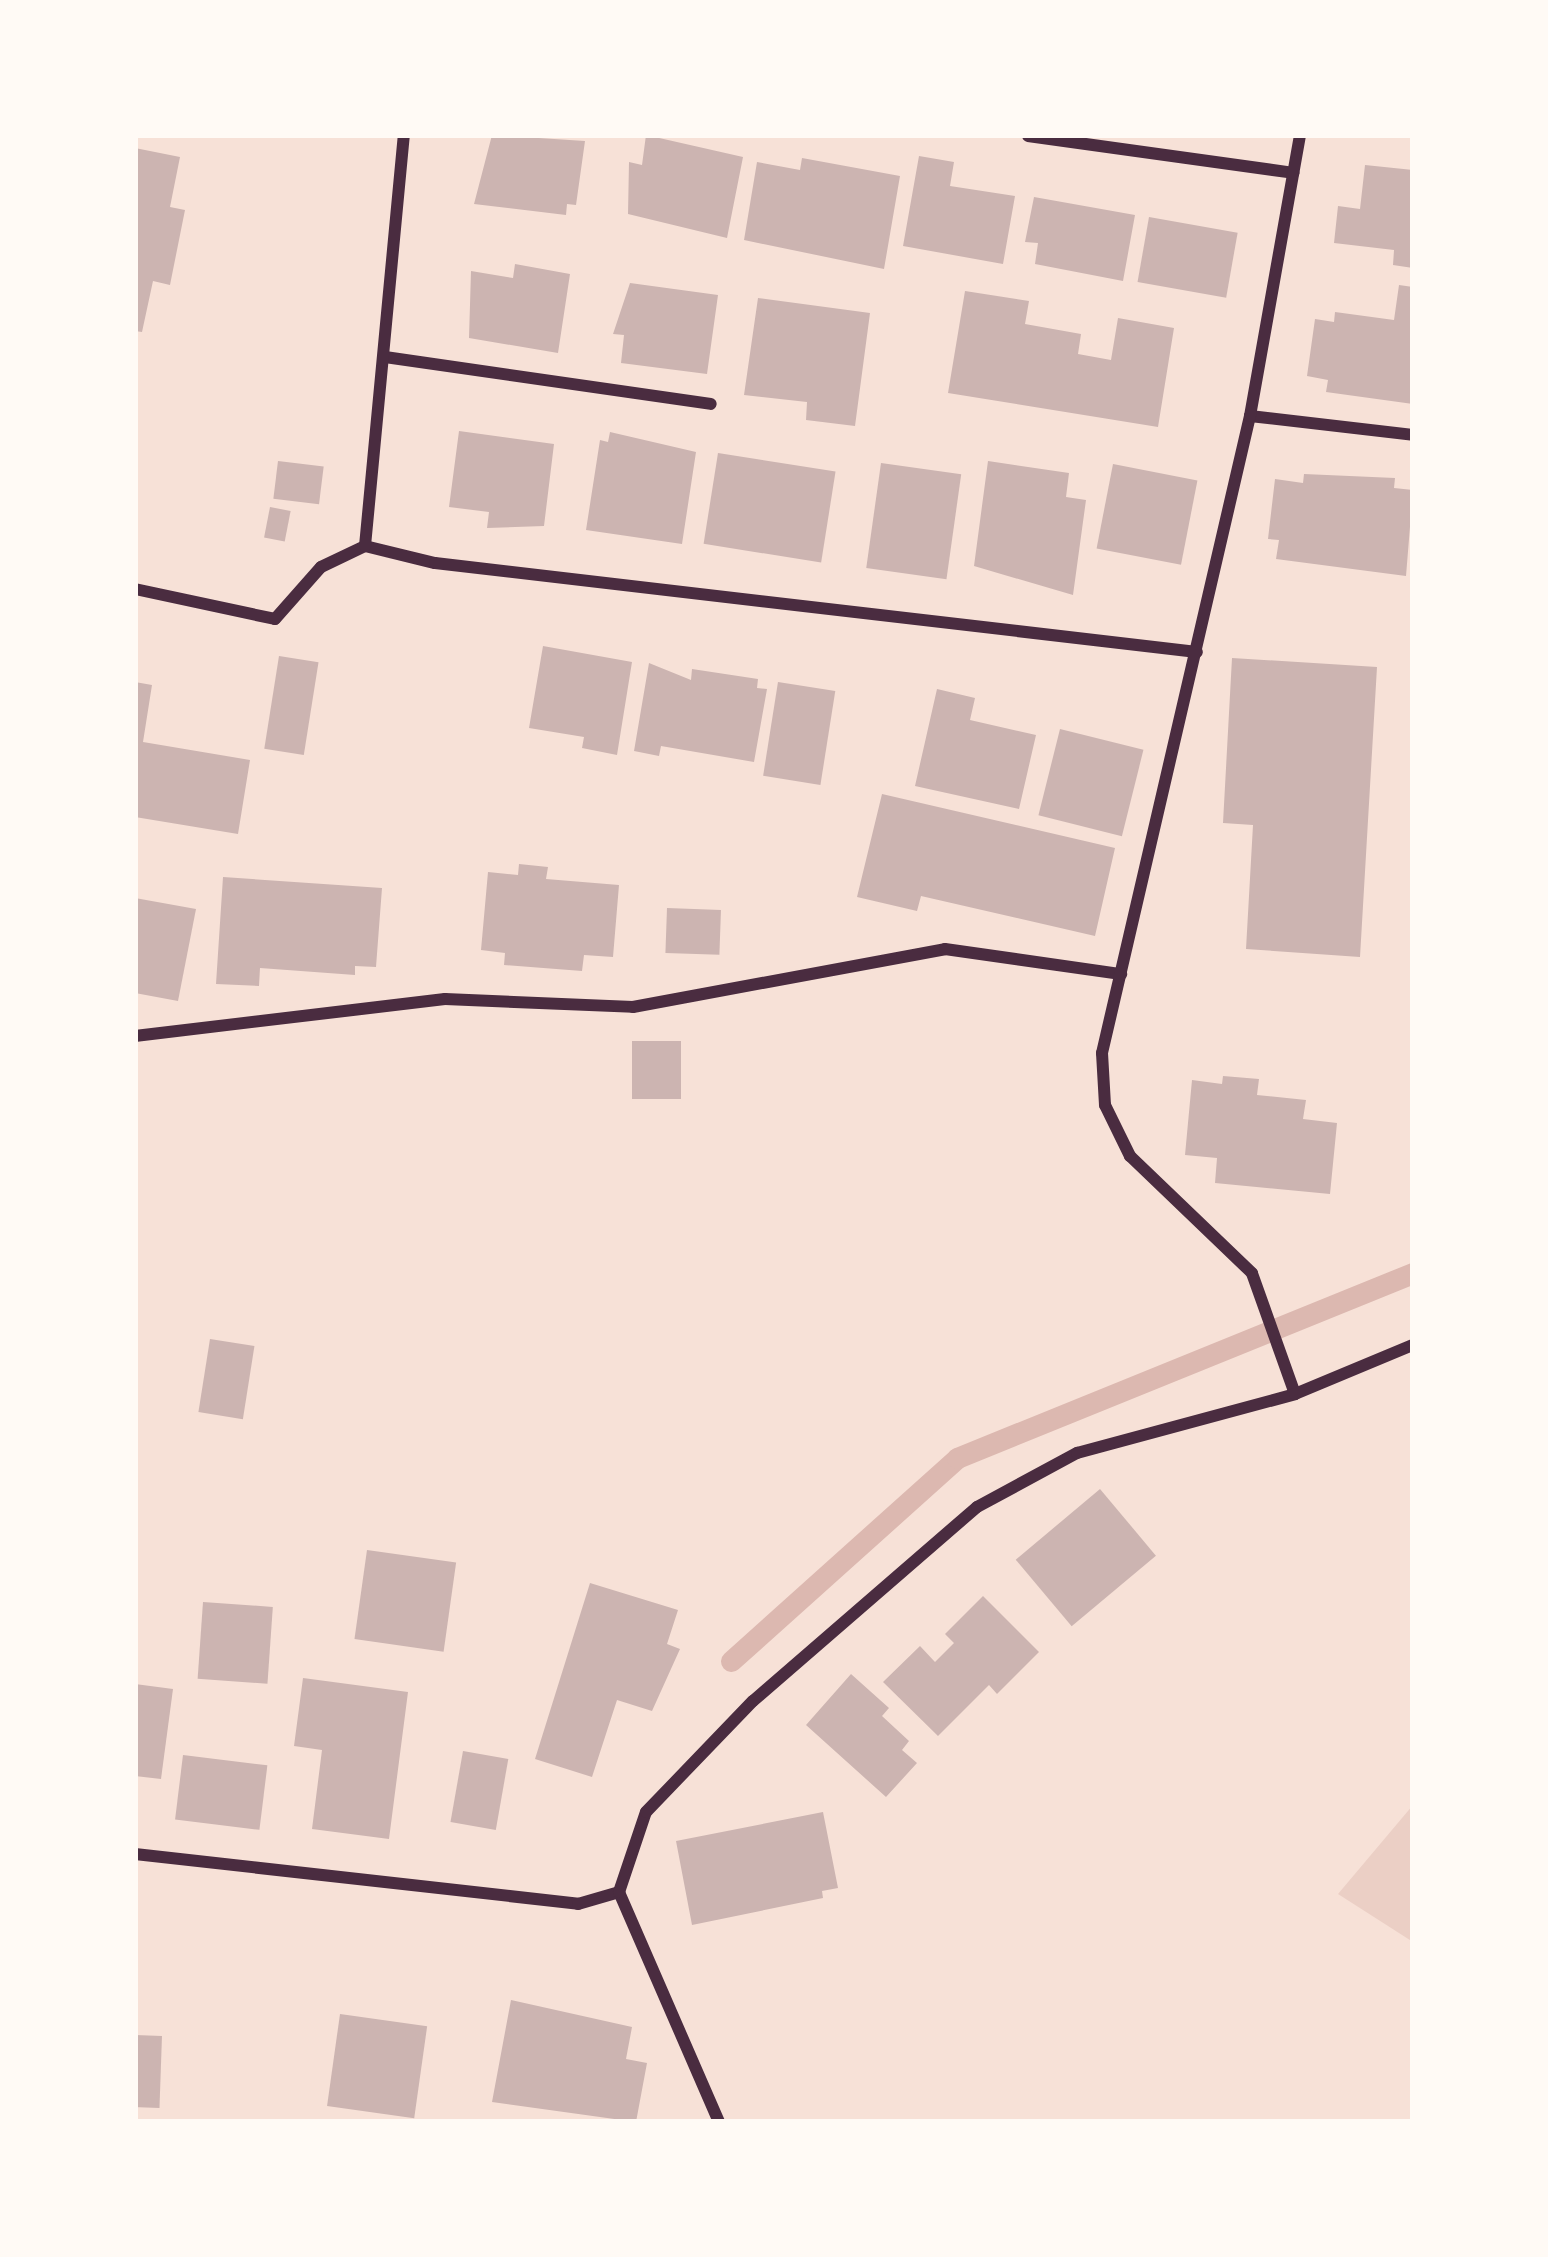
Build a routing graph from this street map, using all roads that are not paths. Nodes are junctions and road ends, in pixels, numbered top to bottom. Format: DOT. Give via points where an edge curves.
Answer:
graph roads {
  1 [pos="404,135"];
  2 [pos="1300,135"];
  3 [pos="1028,136"];
  4 [pos="1293,173"];
  5 [pos="385,357"];
  6 [pos="711,404"];
  7 [pos="1250,416"];
  8 [pos="1413,436"];
  9 [pos="365,546"];
  10 [pos="135,589"];
  11 [pos="1197,652"];
  12 [pos="1120,974"];
  13 [pos="135,1036"];
  14 [pos="1413,1345"];
  15 [pos="1295,1394"];
  16 [pos="135,1854"];
  17 [pos="619,1892"];
  18 [pos="719,2122"];
  1 -- 5 [label="street"];
  2 -- 4 [label="street"];
  3 -- 4 [label="street"];
  4 -- 7 [label="street"];
  5 -- 6 [label="street"];
  5 -- 9 [label="street"];
  7 -- 8 [label="street"];
  7 -- 11 [label="street"];
  9 -- 10 [label="street" via="321,567 275,619"];
  9 -- 11 [label="street" via="435,563"];
  11 -- 12 [label="street"];
  12 -- 13 [label="street" via="945,949 633,1007 445,999"];
  12 -- 15 [label="street" via="1102,1053 1106,1105 1130,1156 1252,1273"];
  14 -- 15 [label="street"];
  15 -- 17 [label="street" via="1077,1453 977,1507 753,1701 646,1812"];
  16 -- 17 [label="street" via="578,1904"];
  17 -- 18 [label="street" via="670,1994"];
}
